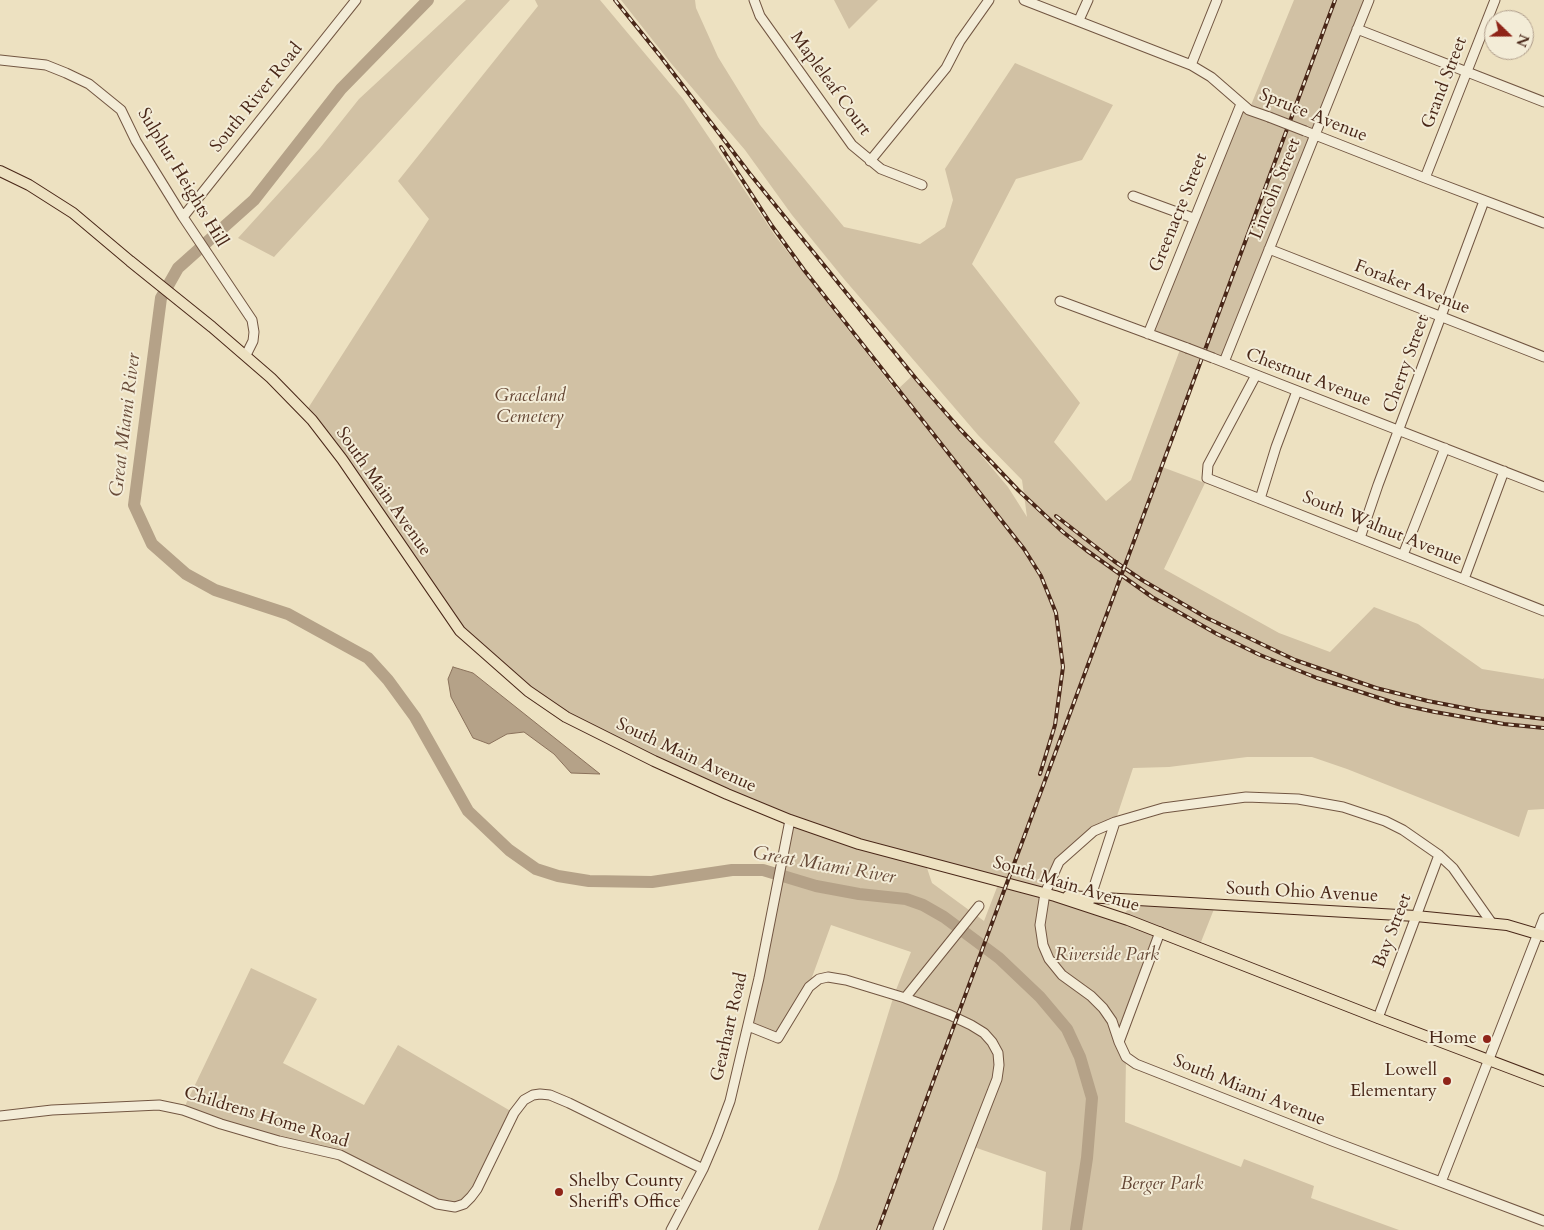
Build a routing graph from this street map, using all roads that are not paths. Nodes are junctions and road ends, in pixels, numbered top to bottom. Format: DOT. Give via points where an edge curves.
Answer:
graph roads {
  1 [pos="356,0"];
  2 [pos="754,0"];
  3 [pos="990,0"];
  4 [pos="1024,0"];
  5 [pos="1088,0"];
  6 [pos="1217,0"];
  7 [pos="1369,0"];
  8 [pos="1495,0"];
  9 [pos="1079,20"];
  10 [pos="1357,29"];
  11 [pos="0,60"];
  12 [pos="1191,65"];
  13 [pos="1466,72"];
  14 [pos="1544,102"];
  15 [pos="1241,104"];
  16 [pos="1316,135"];
  17 [pos="870,161"];
  18 [pos="0,171"];
  19 [pos="1425,178"];
  20 [pos="922,185"];
  21 [pos="1133,196"];
  22 [pos="1484,201"];
  23 [pos="183,216"];
  24 [pos="1193,218"];
  25 [pos="1544,223"];
  26 [pos="1269,249"];
  27 [pos="1060,301"];
  28 [pos="1441,317"];
  29 [pos="1148,334"];
  30 [pos="246,355"];
  31 [pos="1544,357"];
  32 [pos="1224,362"];
  33 [pos="1256,375"];
  34 [pos="1297,391"];
  35 [pos="1400,431"];
  36 [pos="1445,448"];
  37 [pos="1504,471"];
  38 [pos="1544,486"];
  39 [pos="1260,499"];
  40 [pos="1360,538"];
  41 [pos="1403,555"];
  42 [pos="1464,579"];
  43 [pos="1544,611"];
  44 [pos="790,820"];
  45 [pos="1115,822"];
  46 [pos="1439,854"];
  47 [pos="1044,893"];
  48 [pos="1089,902"];
  49 [pos="979,906"];
  50 [pos="1416,916"];
  51 [pos="1544,918"];
  52 [pos="1491,922"];
  53 [pos="1160,932"];
  54 [pos="1541,935"];
  55 [pos="905,998"];
  56 [pos="1378,1018"];
  57 [pos="748,1026"];
  58 [pos="1119,1042"];
  59 [pos="1489,1060"];
  60 [pos="1544,1081"];
  61 [pos="0,1116"];
  62 [pos="703,1169"];
  63 [pos="1441,1182"];
  64 [pos="1544,1222"];
  65 [pos="671,1230"];
  66 [pos="938,1230"];
  1 -- 23 [label="street, South River Road"];
  2 -- 17 [label="street, Mapleleaf Court" via="760,16 852,145"];
  3 -- 17 [label="street" via="960,41 946,68"];
  4 -- 9 [label="street, Spruce Avenue"];
  5 -- 9 [label="street"];
  6 -- 12 [label="street"];
  7 -- 10 [label="street, Lincoln Street"];
  8 -- 13 [label="street, Grand Street"];
  9 -- 12 [label="street, Spruce Avenue"];
  10 -- 13 [label="street"];
  10 -- 16 [label="street, Lincoln Street"];
  11 -- 23 [label="street, Sulphur Heights Hill" via="46,65 66,73 90,84 121,110"];
  12 -- 15 [label="street, Spruce Avenue" via="1211,77"];
  13 -- 14 [label="street"];
  13 -- 19 [label="street, Grand Street"];
  15 -- 16 [label="street, Spruce Avenue, bridge"];
  15 -- 24 [label="street, Greenacre Street"];
  16 -- 19 [label="street, Spruce Avenue"];
  16 -- 26 [label="street, Lincoln Street"];
  17 -- 20 [label="street, Mapleleaf Court" via="881,169"];
  18 -- 30 [label="main road, South Main Avenue" via="73,213"];
  19 -- 22 [label="street, Spruce Avenue"];
  21 -- 24 [label="street"];
  22 -- 25 [label="street, Spruce Avenue"];
  22 -- 28 [label="street, Cherry Street"];
  23 -- 30 [label="street, Sulphur Heights Hill" via="252,320 253,341"];
  24 -- 29 [label="street, Greenacre Street"];
  26 -- 28 [label="street, Foraker Avenue"];
  26 -- 32 [label="street, Lincoln Street"];
  27 -- 29 [label="street, Chestnut Avenue"];
  28 -- 31 [label="street, Foraker Avenue"];
  28 -- 35 [label="street, Cherry Street"];
  29 -- 32 [label="street, Chestnut Avenue, bridge"];
  30 -- 44 [label="main road, South Main Avenue" via="308,417 342,459 460,631 528,691 566,717 622,745"];
  32 -- 33 [label="street, Chestnut Avenue"];
  33 -- 34 [label="street, Chestnut Avenue"];
  33 -- 39 [label="street, South Walnut Avenue" via="1208,465 1207,478"];
  34 -- 35 [label="street, Chestnut Avenue"];
  34 -- 39 [label="street"];
  35 -- 36 [label="street, Chestnut Avenue"];
  35 -- 40 [label="street, Cherry Street"];
  36 -- 37 [label="street, Chestnut Avenue"];
  36 -- 41 [label="street"];
  37 -- 38 [label="street, Chestnut Avenue"];
  37 -- 42 [label="street"];
  39 -- 40 [label="street, South Walnut Avenue"];
  40 -- 41 [label="street, South Walnut Avenue"];
  41 -- 42 [label="street, South Walnut Avenue"];
  42 -- 43 [label="street, South Walnut Avenue"];
  44 -- 47 [label="main road, South Main Avenue" via="859,844"];
  44 -- 57 [label="street, Gearhart Road"];
  45 -- 46 [label="street, South Miami Avenue" via="1163,808 1246,797 1298,799 1343,807 1385,821"];
  45 -- 47 [label="street, South Miami Avenue" via="1094,831 1059,862"];
  45 -- 48 [label="street"];
  46 -- 50 [label="street, Bay Street"];
  46 -- 52 [label="street, South Miami Avenue" via="1453,868"];
  47 -- 48 [label="main road, South Main Avenue"];
  47 -- 58 [label="street, South Miami Avenue" via="1040,925 1043,945 1050,959 1062,974 1103,1008 1112,1021"];
  48 -- 50 [label="main road, South Ohio Avenue"];
  48 -- 53 [label="main road, South Main Avenue"];
  49 -- 55 [label="street"];
  50 -- 52 [label="main road, South Ohio Avenue"];
  50 -- 56 [label="street, Bay Street"];
  51 -- 54 [label="street"];
  52 -- 54 [label="main road, South Ohio Avenue"];
  53 -- 56 [label="main road, South Main Avenue"];
  53 -- 58 [label="street"];
  54 -- 59 [label="street"];
  55 -- 57 [label="street" via="828,977 809,987 778,1038"];
  55 -- 66 [label="street" via="971,1024 984,1033 998,1053 997,1078"];
  56 -- 59 [label="main road, South Main Avenue"];
  57 -- 62 [label="street, Gearhart Road" via="730,1101"];
  58 -- 63 [label="street, South Miami Avenue" via="1126,1057 1136,1064"];
  59 -- 60 [label="main road, South Main Avenue"];
  59 -- 63 [label="street"];
  61 -- 62 [label="street, Childrens Home Road" via="159,1105 279,1141 340,1154 436,1204 455,1207 464,1204 477,1189 514,1112 524,1100 540,1094 569,1103"];
  62 -- 65 [label="street, Gearhart Road"];
  63 -- 64 [label="street, South Miami Avenue"];
}
